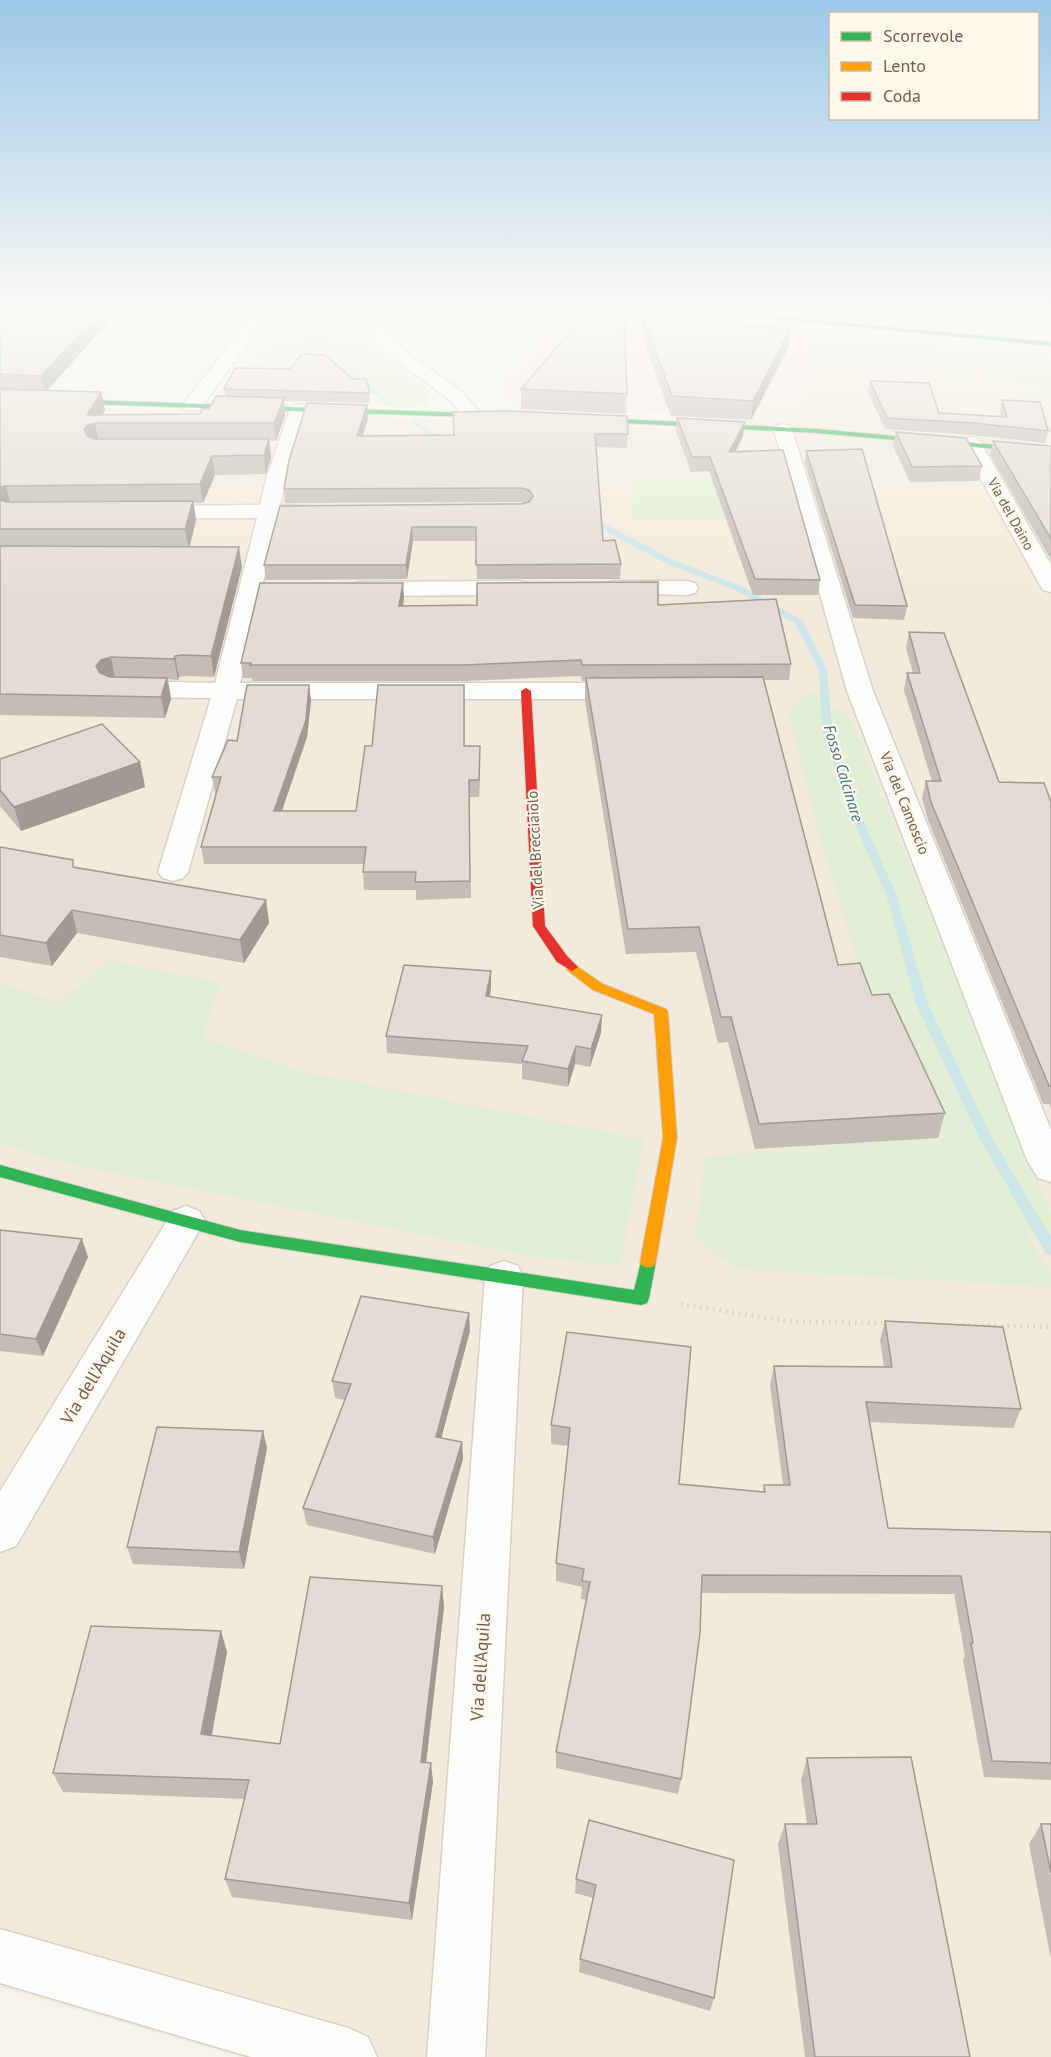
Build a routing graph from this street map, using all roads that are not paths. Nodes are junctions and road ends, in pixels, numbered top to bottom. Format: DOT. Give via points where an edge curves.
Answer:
graph roads {
  1 [pos="164,405"];
  2 [pos="466,405"];
  3 [pos="192,406"];
  4 [pos="299,410"];
  5 [pos="473,416"];
  6 [pos="517,417"];
  7 [pos="571,419"];
  8 [pos="783,430"];
  9 [pos="971,443"];
  10 [pos="1051,452"];
  11 [pos="348,511"];
  12 [pos="128,512"];
  13 [pos="268,512"];
  14 [pos="1051,585"];
  15 [pos="545,588"];
  16 [pos="593,588"];
  17 [pos="687,588"];
  18 [pos="332,589"];
  19 [pos="116,688"];
  20 [pos="225,691"];
  21 [pos="526,691"];
  22 [pos="654,691"];
  23 [pos="173,872"];
  24 [pos="1051,1168"];
  25 [pos="0,1171"];
  26 [pos="186,1221"];
  27 [pos="504,1277"];
  28 [pos="0,1531"];
  29 [pos="0,1956"];
  30 [pos="348,2057"];
  31 [pos="456,2057"];
  1 -- 3 [label="street"];
  2 -- 5 [label="street"];
  3 -- 4 [label="street"];
  4 -- 5 [label="street"];
  4 -- 13 [label="street" via="274,449"];
  5 -- 6 [label="street"];
  7 -- 8 [label="street"];
  8 -- 9 [label="street"];
  8 -- 24 [label="street, Via del Camoscio" via="860,691"];
  9 -- 10 [label="street"];
  9 -- 14 [label="street, Via del Daino"];
  11 -- 13 [label="street"];
  12 -- 13 [label="street"];
  13 -- 20 [label="street" via="245,558 261,589"];
  15 -- 18 [label="street"];
  16 -- 17 [label="street"];
  19 -- 20 [label="street"];
  20 -- 21 [label="street"];
  20 -- 23 [label="street"];
  21 -- 22 [label="street"];
  21 -- 27 [label="street, Via del Brecciaiolo" via="539,926 562,959 597,987 661,1012 670,1138 641,1298"];
  25 -- 26 [label="street"];
  26 -- 27 [label="street" via="240,1236"];
  26 -- 28 [label="street, Via dell'Aquila"];
  27 -- 31 [label="street, Via dell'Aquila"];
  29 -- 30 [label="street"];
}
